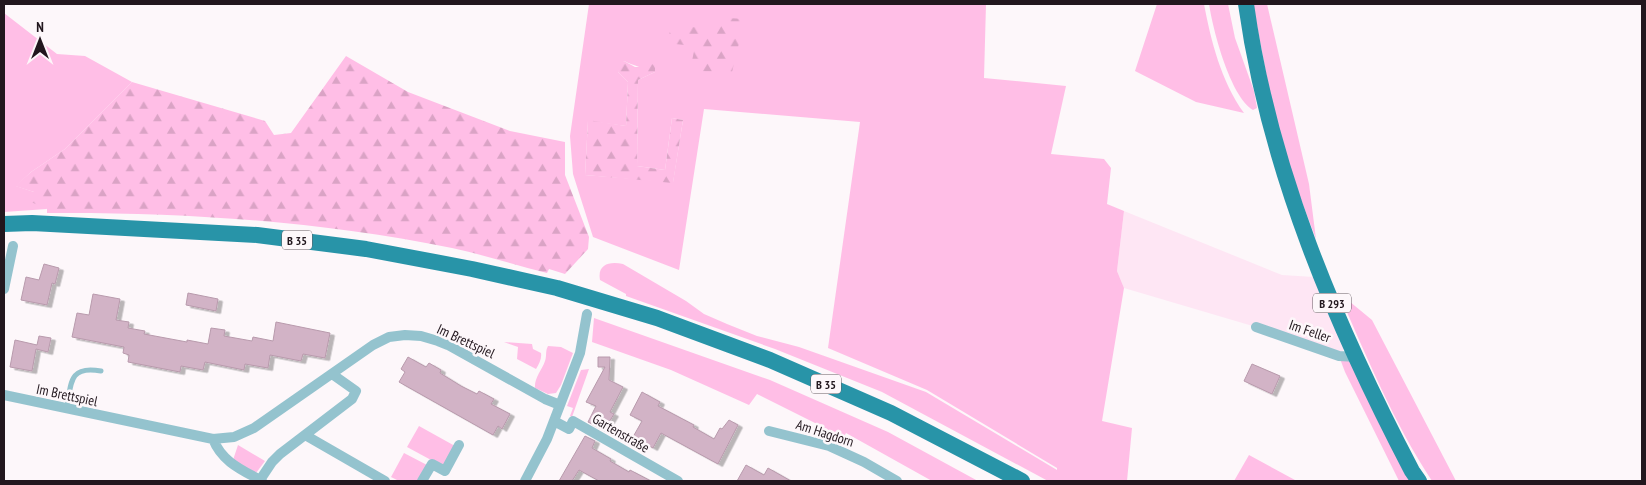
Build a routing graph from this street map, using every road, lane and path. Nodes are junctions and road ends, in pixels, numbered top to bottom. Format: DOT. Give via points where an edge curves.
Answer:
graph roads {
  1 [pos="1246,4"];
  2 [pos="5,224"];
  3 [pos="13,246"];
  4 [pos="4,289"];
  5 [pos="587,314"];
  6 [pos="1256,327"];
  7 [pos="1356,357"];
  8 [pos="101,371"];
  9 [pos="332,374"];
  10 [pos="4,395"];
  11 [pos="560,405"];
  12 [pos="67,409"];
  13 [pos="554,421"];
  14 [pos="769,431"];
  15 [pos="305,435"];
  16 [pos="213,439"];
  17 [pos="459,445"];
  18 [pos="261,481"];
  19 [pos="385,481"];
  20 [pos="422,481"];
  21 [pos="525,481"];
  22 [pos="678,481"];
  23 [pos="897,481"];
  24 [pos="1022,481"];
  25 [pos="1419,481"];
  1 -- 7 [label="main road, B 293" via="1251,45 1279,159 1321,278"];
  2 -- 24 [label="main road, B 35" via="257,235 366,249 557,288 657,318 770,360 947,441"];
  3 -- 4 [label="street"];
  5 -- 11 [label="street" via="580,353"];
  6 -- 7 [label="street, Im Feller" via="1339,356"];
  7 -- 25 [label="main road, B 293"];
  8 -- 12 [label="lane" via="88,369 73,378"];
  9 -- 11 [label="street, Im Brettspiel" via="389,337 422,336 448,345"];
  9 -- 15 [label="street" via="356,391 352,399"];
  9 -- 16 [label="street, Im Brettspiel" via="254,428 234,437"];
  10 -- 12 [label="street, Im Brettspiel"];
  11 -- 13 [label="street"];
  12 -- 16 [label="street, Im Brettspiel"];
  13 -- 21 [label="street"];
  13 -- 22 [label="street, Gartenstraße" via="569,429 573,421"];
  14 -- 23 [label="street, Am Hagdorn" via="830,446"];
  15 -- 18 [label="street" via="272,462"];
  15 -- 19 [label="street"];
  16 -- 18 [label="street" via="225,459"];
  17 -- 20 [label="street" via="445,471 432,464"];
}
